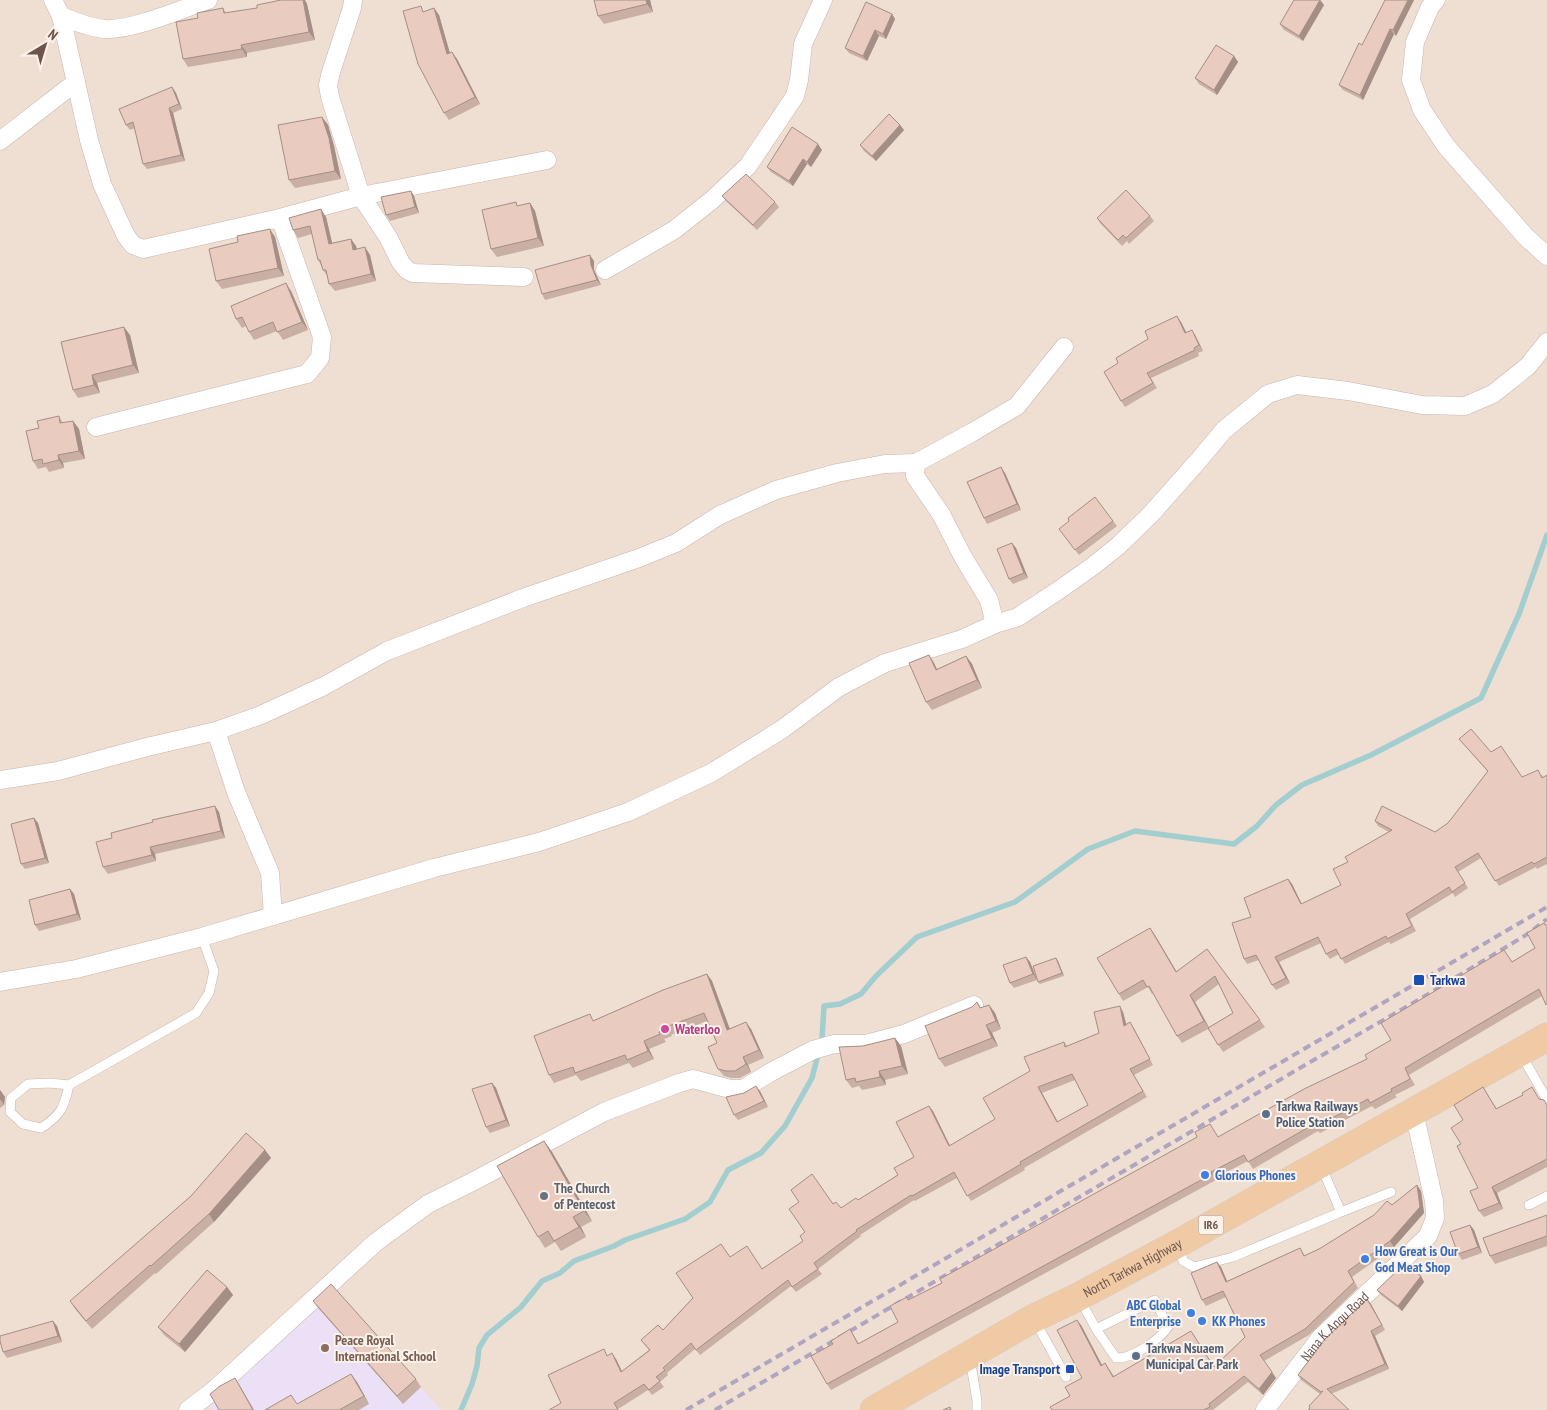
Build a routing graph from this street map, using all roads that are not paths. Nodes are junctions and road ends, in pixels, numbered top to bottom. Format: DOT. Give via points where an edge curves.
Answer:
graph roads {
  1 [pos="208,0"];
  2 [pos="353,0"];
  3 [pos="823,0"];
  4 [pos="1436,0"];
  5 [pos="57,8"];
  6 [pos="76,82"];
  7 [pos="0,141"];
  8 [pos="547,160"];
  9 [pos="361,196"];
  10 [pos="280,218"];
  11 [pos="1547,256"];
  12 [pos="605,270"];
  13 [pos="524,277"];
  14 [pos="1547,342"];
  15 [pos="1064,347"];
  16 [pos="96,427"];
  17 [pos="916,463"];
  18 [pos="995,624"];
  19 [pos="216,731"];
  20 [pos="0,780"];
  21 [pos="273,916"];
  22 [pos="202,937"];
  23 [pos="0,982"];
  24 [pos="974,1005"];
  25 [pos="1547,1038"];
  26 [pos="1520,1053"];
  27 [pos="69,1085"];
  28 [pos="1547,1100"];
  29 [pos="1414,1112"];
  30 [pos="1320,1163"];
  31 [pos="1391,1192"];
  32 [pos="1547,1196"];
  33 [pos="1529,1205"];
  34 [pos="1341,1212"];
  35 [pos="1179,1243"];
  36 [pos="1078,1297"];
  37 [pos="1034,1318"];
  38 [pos="1096,1329"];
  39 [pos="969,1354"];
  40 [pos="1066,1377"];
  41 [pos="889,1404"];
  42 [pos="188,1410"];
  43 [pos="976,1410"];
  44 [pos="1265,1410"];
  1 -- 5 [label="street" via="120,28 104,29 84,25"];
  2 -- 9 [label="street" via="328,85"];
  3 -- 12 [label="street" via="803,44 795,96 748,166 674,230"];
  4 -- 11 [label="street" via="1416,42 1411,80 1422,110 1446,146 1526,238"];
  5 -- 6 [label="street"];
  6 -- 7 [label="street"];
  6 -- 10 [label="street" via="102,184 133,245 143,249"];
  8 -- 9 [label="street"];
  9 -- 10 [label="street"];
  9 -- 13 [label="street" via="401,263 413,273"];
  10 -- 16 [label="street" via="322,337 320,358 307,374"];
  14 -- 18 [label="street" via="1528,366 1493,394 1465,406 1422,404 1297,385 1268,394 1224,430 1151,514 1118,546 1018,617"];
  15 -- 17 [label="street" via="1016,406"];
  17 -- 18 [label="street" via="915,476 941,514 988,600"];
  17 -- 19 [label="street" via="885,464 837,473 776,490 720,515 676,543 387,651 324,686 261,715"];
  18 -- 21 [label="street" via="962,639 885,663 839,687 781,730 711,773 628,812 539,842 434,868"];
  19 -- 20 [label="street" via="58,771"];
  19 -- 21 [label="street" via="236,792 270,873"];
  21 -- 22 [label="street"];
  22 -- 23 [label="street" via="76,968"];
  22 -- 27 [label="lane" via="214,970 209,994 196,1014"];
  24 -- 42 [label="street" via="904,1034 866,1044 834,1044 813,1050 743,1089 730,1089 693,1079 604,1112 428,1204 376,1242 220,1385"];
  25 -- 26 [label="main road, North Tarkwa Highway / IR6"];
  26 -- 28 [label="lane"];
  26 -- 29 [label="main road, North Tarkwa Highway / IR6"];
  27 -- 27 [label="lane" via="65,1104 57,1117 41,1128 23,1124 10,1112 11,1098 28,1084 50,1082"];
  29 -- 30 [label="main road, North Tarkwa Highway / IR6"];
  29 -- 44 [label="street, Nana K. Angu Road" via="1434,1201 1435,1218 1428,1236 1321,1337"];
  30 -- 34 [label="lane"];
  30 -- 35 [label="main road, North Tarkwa Highway / IR6"];
  31 -- 34 [label="lane"];
  32 -- 33 [label="lane"];
  34 -- 35 [label="lane" via="1233,1258 1194,1267 1183,1261"];
  35 -- 36 [label="main road, North Tarkwa Highway / IR6"];
  36 -- 37 [label="main road, North Tarkwa Highway / IR6"];
  36 -- 38 [label="lane"];
  37 -- 39 [label="main road, North Tarkwa Highway / IR6"];
  37 -- 40 [label="lane"];
  38 -- 38 [label="lane" via="1116,1358 1126,1358 1162,1336 1168,1327 1155,1300"];
  39 -- 41 [label="main road, North Tarkwa Highway / IR6"];
  39 -- 43 [label="lane"];
}
